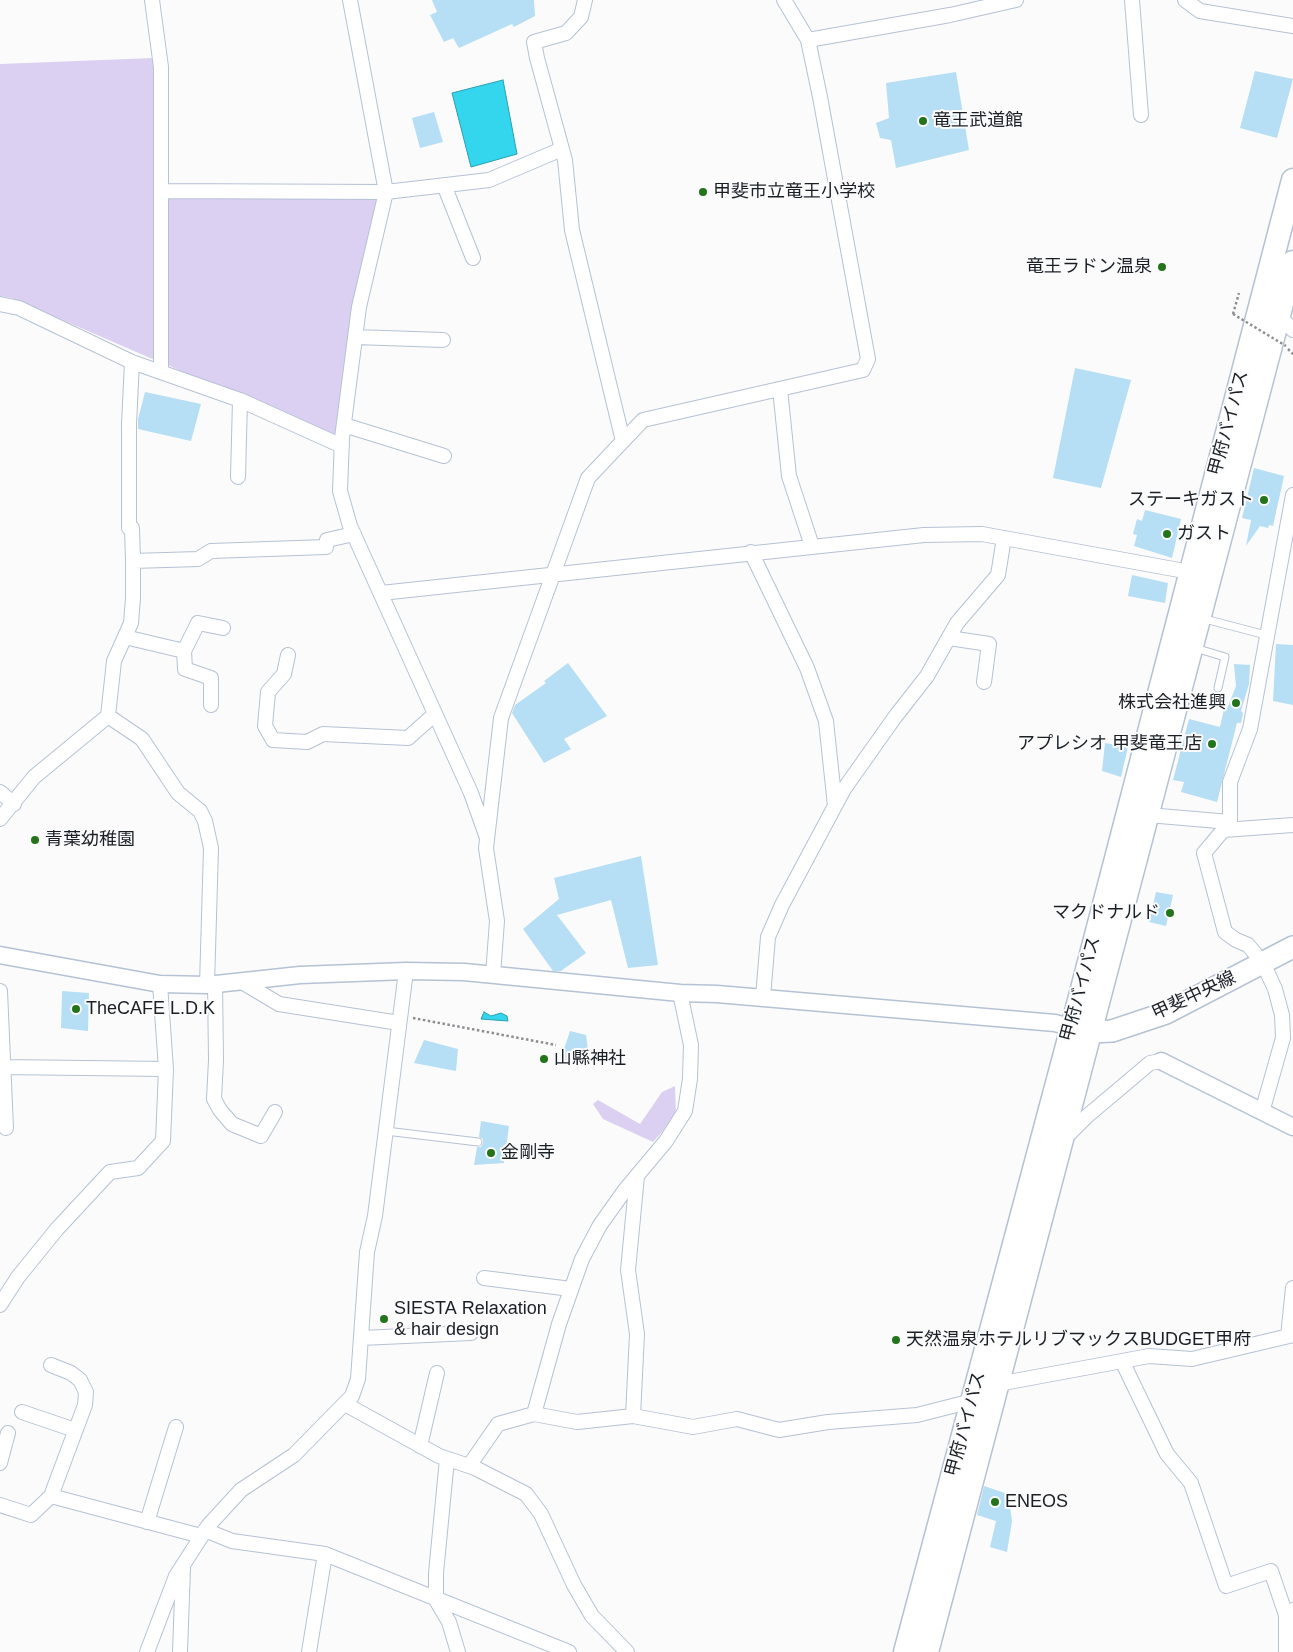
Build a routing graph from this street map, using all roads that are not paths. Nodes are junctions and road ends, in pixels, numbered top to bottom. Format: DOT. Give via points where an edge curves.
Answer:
graph roads {
  1 [pos="152,0"];
  2 [pos="350,0"];
  3 [pos="585,0"];
  4 [pos="784,0"];
  5 [pos="951,0"];
  6 [pos="1016,0"];
  7 [pos="1132,0"];
  8 [pos="1185,0"];
  9 [pos="1199,5"];
  10 [pos="957,13"];
  11 [pos="1293,26"];
  12 [pos="808,40"];
  13 [pos="1141,115"];
  14 [pos="562,149"];
  15 [pos="1293,180"];
  16 [pos="444,185"];
  17 [pos="161,191"];
  18 [pos="386,192"];
  19 [pos="473,258"];
  20 [pos="1293,262"];
  21 [pos="0,304"];
  22 [pos="1286,323"];
  23 [pos="355,337"];
  24 [pos="443,340"];
  25 [pos="132,362"];
  26 [pos="161,372"];
  27 [pos="780,389"];
  28 [pos="240,400"];
  29 [pos="344,425"];
  30 [pos="624,441"];
  31 [pos="342,446"];
  32 [pos="444,456"];
  33 [pos="238,477"];
  34 [pos="1293,496"];
  35 [pos="354,534"];
  36 [pos="1004,538"];
  37 [pos="812,546"];
  38 [pos="751,552"];
  39 [pos="133,561"];
  40 [pos="1190,572"];
  41 [pos="553,576"];
  42 [pos="382,592"];
  43 [pos="1200,618"];
  44 [pos="224,628"];
  45 [pos="1266,635"];
  46 [pos="125,637"];
  47 [pos="949,638"];
  48 [pos="1192,647"];
  49 [pos="184,651"];
  50 [pos="288,655"];
  51 [pos="984,682"];
  52 [pos="1218,688"];
  53 [pos="211,705"];
  54 [pos="435,714"];
  55 [pos="108,716"];
  56 [pos="0,792"];
  57 [pos="14,804"];
  58 [pos="835,806"];
  59 [pos="1148,814"];
  60 [pos="0,820"];
  61 [pos="1293,825"];
  62 [pos="1227,826"];
  63 [pos="487,838"];
  64 [pos="1293,947"];
  65 [pos="0,955"];
  66 [pos="1263,963"];
  67 [pos="406,971"];
  68 [pos="493,975"];
  69 [pos="242,982"];
  70 [pos="160,984"];
  71 [pos="211,984"];
  72 [pos="0,991"];
  73 [pos="680,994"];
  74 [pos="763,998"];
  75 [pos="399,1020"];
  76 [pos="1081,1030"];
  77 [pos="1161,1061"];
  78 [pos="4,1067"];
  79 [pos="166,1069"];
  80 [pos="275,1112"];
  81 [pos="1262,1112"];
  82 [pos="1293,1127"];
  83 [pos="6,1128"];
  84 [pos="386,1130"];
  85 [pos="1062,1134"];
  86 [pos="478,1142"];
  87 [pos="637,1176"];
  88 [pos="484,1278"];
  89 [pos="1293,1288"];
  90 [pos="571,1289"];
  91 [pos="0,1305"];
  92 [pos="471,1333"];
  93 [pos="1290,1335"];
  94 [pos="361,1338"];
  95 [pos="1122,1361"];
  96 [pos="51,1365"];
  97 [pos="437,1374"];
  98 [pos="998,1384"];
  99 [pos="972,1401"];
  100 [pos="344,1404"];
  101 [pos="22,1412"];
  102 [pos="534,1414"];
  103 [pos="633,1416"];
  104 [pos="176,1427"];
  105 [pos="76,1430"];
  106 [pos="8,1433"];
  107 [pos="420,1446"];
  108 [pos="447,1459"];
  109 [pos="0,1463"];
  110 [pos="469,1466"];
  111 [pos="51,1496"];
  112 [pos="0,1505"];
  113 [pos="146,1522"];
  114 [pos="203,1533"];
  115 [pos="325,1554"];
  116 [pos="183,1565"];
  117 [pos="436,1600"];
  118 [pos="1290,1612"];
  119 [pos="147,1652"];
  120 [pos="180,1652"];
  121 [pos="309,1652"];
  122 [pos="458,1652"];
  123 [pos="569,1652"];
  124 [pos="627,1652"];
  125 [pos="905,1652"];
  126 [pos="927,1652"];
  127 [pos="1286,1652"];
  1 -- 17 [label="street" via="161,67"];
  2 -- 18 [label="street"];
  3 -- 14 [label="street" via="581,17 566,32 534,42"];
  4 -- 12 [label="street"];
  5 -- 10 [label="street"];
  6 -- 10 [label="street"];
  7 -- 13 [label="street"];
  8 -- 9 [label="street"];
  9 -- 11 [label="street"];
  10 -- 12 [label="street"];
  12 -- 27 [label="street" via="868,359 863,370"];
  14 -- 16 [label="street" via="489,180"];
  14 -- 30 [label="street" via="572,230"];
  15 -- 40 [label="highway, 甲府バイパス"];
  16 -- 18 [label="street"];
  16 -- 19 [label="street"];
  17 -- 18 [label="street"];
  17 -- 26 [label="street"];
  18 -- 23 [label="street"];
  20 -- 22 [label="highway, 甲府バイパス"];
  21 -- 25 [label="street" via="19,308"];
  22 -- 43 [label="highway, 甲府バイパス"];
  23 -- 24 [label="street"];
  23 -- 29 [label="street"];
  25 -- 26 [label="street"];
  25 -- 39 [label="street" via="129,528 132,528"];
  26 -- 28 [label="street"];
  27 -- 30 [label="street" via="643,420"];
  27 -- 37 [label="street" via="789,476"];
  28 -- 31 [label="street"];
  28 -- 33 [label="street"];
  29 -- 31 [label="street"];
  29 -- 32 [label="street"];
  30 -- 41 [label="street" via="588,478"];
  31 -- 35 [label="street" via="340,491"];
  34 -- 45 [label="street"];
  35 -- 39 [label="street" via="327,540 326,547 211,550 198,559"];
  35 -- 42 [label="street"];
  36 -- 37 [label="street" via="982,534 924,535"];
  36 -- 40 [label="street"];
  36 -- 47 [label="street" via="998,575 957,623"];
  37 -- 38 [label="street"];
  38 -- 41 [label="street"];
  38 -- 58 [label="street" via="807,668 826,721"];
  39 -- 46 [label="street" via="133,606"];
  40 -- 76 [label="highway, 甲府バイパス"];
  41 -- 42 [label="street"];
  41 -- 63 [label="street" via="501,718"];
  42 -- 54 [label="street"];
  43 -- 45 [label="lane"];
  43 -- 48 [label="highway, 甲府バイパス"];
  44 -- 49 [label="street" via="198,623"];
  45 -- 62 [label="street" via="1250,728 1230,782"];
  46 -- 49 [label="street"];
  46 -- 55 [label="street" via="114,661"];
  47 -- 51 [label="street" via="989,644"];
  47 -- 58 [label="street" via="927,676"];
  48 -- 52 [label="lane" via="1225,657"];
  48 -- 59 [label="highway, 甲府バイパス"];
  49 -- 53 [label="street" via="185,669 211,678"];
  50 -- 54 [label="street" via="284,674 268,692 265,726 273,740 307,742 323,734 408,738"];
  54 -- 63 [label="street" via="471,793"];
  55 -- 57 [label="street" via="34,778"];
  55 -- 71 [label="street" via="142,738 178,793 200,810 205,821 211,848"];
  56 -- 57 [label="street"];
  57 -- 60 [label="street"];
  58 -- 74 [label="street" via="768,937"];
  59 -- 62 [label="street"];
  59 -- 76 [label="highway, 甲府バイパス"];
  61 -- 62 [label="street"];
  62 -- 66 [label="street" via="1204,853 1225,932 1248,945"];
  63 -- 68 [label="street" via="496,921"];
  64 -- 66 [label="main road, 甲斐中央線"];
  65 -- 70 [label="street"];
  66 -- 76 [label="main road, 甲斐中央線" via="1166,1013 1112,1031"];
  66 -- 81 [label="street" via="1275,988 1282,1015 1283,1038"];
  67 -- 68 [label="street"];
  67 -- 69 [label="street" via="300,975"];
  67 -- 75 [label="street"];
  68 -- 73 [label="street"];
  69 -- 71 [label="street"];
  69 -- 75 [label="street" via="279,1004"];
  70 -- 71 [label="street"];
  70 -- 79 [label="street"];
  71 -- 80 [label="street" via="216,1060 214,1099 232,1124 261,1136"];
  72 -- 78 [label="street"];
  73 -- 74 [label="street"];
  73 -- 87 [label="street" via="691,1045 686,1111"];
  74 -- 76 [label="street" via="1055,1023"];
  75 -- 84 [label="street"];
  76 -- 85 [label="highway, 甲府バイパス"];
  76 -- 99 [label="highway, 甲府バイパス"];
  77 -- 81 [label="street"];
  77 -- 85 [label="street" via="1150,1063 1070,1133"];
  78 -- 79 [label="street"];
  78 -- 83 [label="street"];
  79 -- 91 [label="street" via="163,1141 138,1168 110,1172 57,1229"];
  81 -- 82 [label="street"];
  84 -- 86 [label="lane"];
  84 -- 94 [label="street" via="367,1252"];
  85 -- 98 [label="highway, 甲府バイパス"];
  87 -- 90 [label="street" via="600,1225 582,1258"];
  87 -- 103 [label="street" via="628,1270 637,1334"];
  88 -- 90 [label="street"];
  89 -- 93 [label="street"];
  90 -- 102 [label="street" via="558,1324"];
  92 -- 94 [label="street"];
  93 -- 95 [label="street" via="1192,1359 1148,1356"];
  94 -- 100 [label="street" via="358,1379 352,1396"];
  95 -- 98 [label="street"];
  95 -- 118 [label="street" via="1167,1454 1191,1483 1226,1586 1271,1571"];
  96 -- 105 [label="street" via="80,1380 86,1392"];
  97 -- 107 [label="street"];
  98 -- 126 [label="highway, 甲府バイパス"];
  99 -- 103 [label="street" via="917,1415 828,1422 779,1430 737,1419 693,1427"];
  99 -- 125 [label="highway, 甲府バイパス"];
  100 -- 107 [label="street"];
  100 -- 114 [label="street" via="294,1455 241,1490"];
  101 -- 105 [label="street"];
  102 -- 103 [label="street" via="577,1422"];
  102 -- 110 [label="street" via="498,1424"];
  104 -- 113 [label="street"];
  105 -- 111 [label="street"];
  106 -- 109 [label="street"];
  107 -- 108 [label="street"];
  108 -- 110 [label="street"];
  108 -- 117 [label="street"];
  110 -- 124 [label="street" via="526,1494 541,1514 592,1616"];
  111 -- 112 [label="street" via="31,1515"];
  111 -- 113 [label="street"];
  113 -- 114 [label="street"];
  114 -- 115 [label="street" via="232,1541"];
  114 -- 116 [label="street"];
  115 -- 117 [label="street"];
  115 -- 121 [label="street"];
  116 -- 119 [label="street"];
  116 -- 120 [label="street"];
  117 -- 122 [label="street" via="449,1622"];
  117 -- 123 [label="street"];
  118 -- 127 [label="street"];
}
